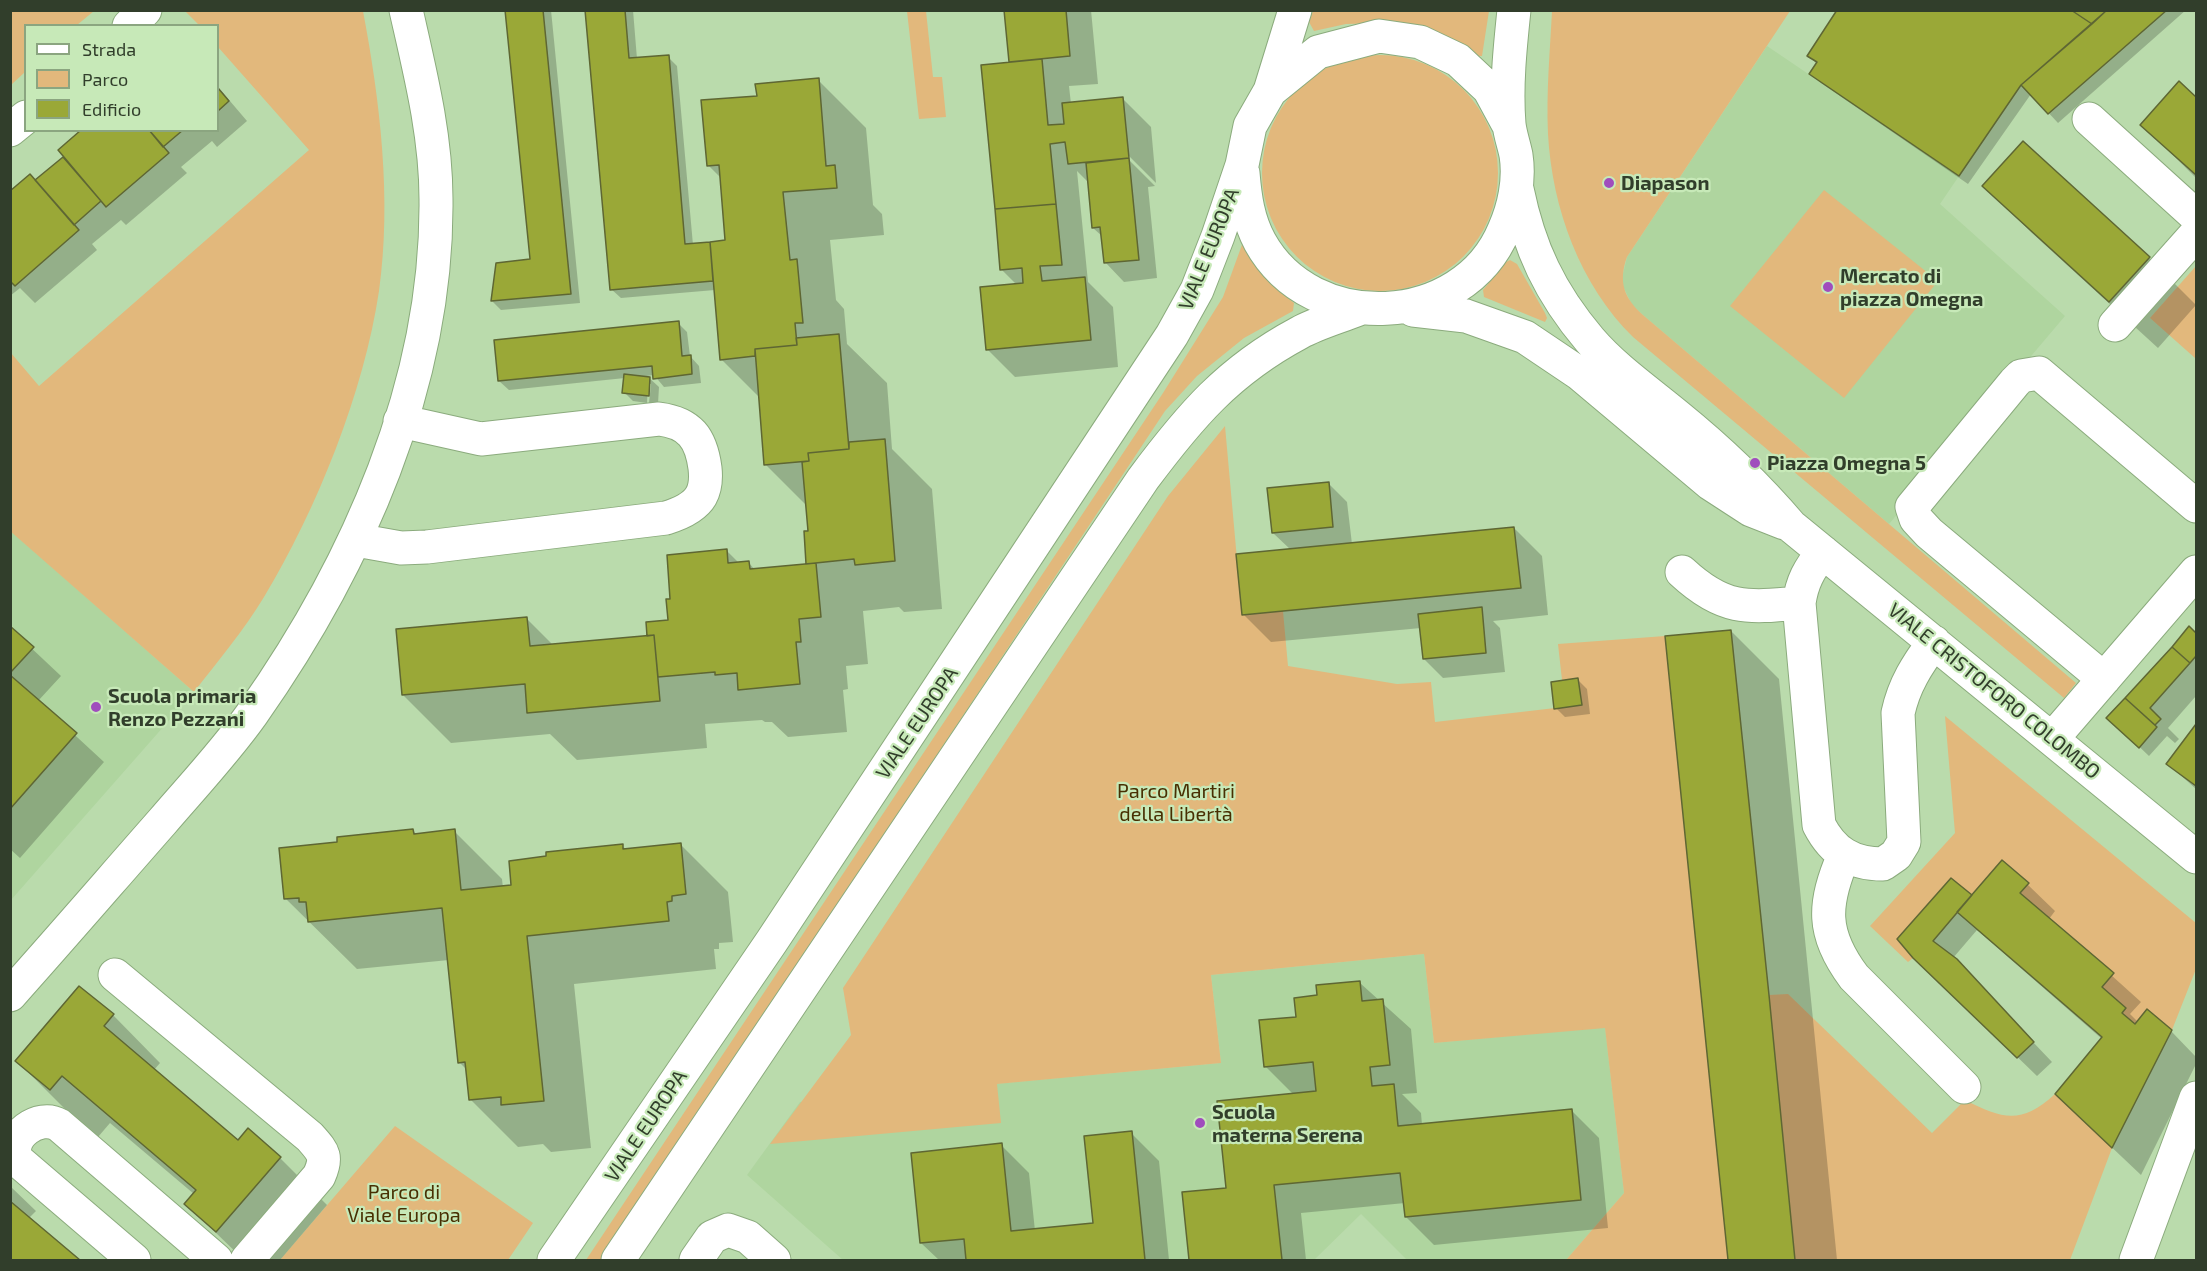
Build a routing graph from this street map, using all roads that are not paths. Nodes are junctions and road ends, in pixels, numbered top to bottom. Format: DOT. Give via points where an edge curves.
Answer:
graph roads {
  1 [pos="145,10"];
  2 [pos="406,10"];
  3 [pos="1295,10"];
  4 [pos="1514,10"];
  5 [pos="131,24"];
  6 [pos="1270,91"];
  7 [pos="24,119"];
  8 [pos="2089,119"];
  9 [pos="1509,126"];
  10 [pos="10,130"];
  11 [pos="1242,165"];
  12 [pos="1517,189"];
  13 [pos="2196,216"];
  14 [pos="2196,234"];
  15 [pos="1359,309"];
  16 [pos="1402,309"];
  17 [pos="2115,325"];
  18 [pos="400,421"];
  19 [pos="2196,507"];
  20 [pos="1791,526"];
  21 [pos="356,540"];
  22 [pos="1823,552"];
  23 [pos="1682,572"];
  24 [pos="2196,572"];
  25 [pos="1799,603"];
  26 [pos="1934,642"];
  27 [pos="2104,678"];
  28 [pos="2052,739"];
  29 [pos="1844,855"];
  30 [pos="2196,857"];
  31 [pos="115,975"];
  32 [pos="10,995"];
  33 [pos="1964,1087"];
  34 [pos="2196,1098"];
  35 [pos="134,1260"];
  36 [pos="216,1260"];
  37 [pos="247,1260"];
  38 [pos="554,1260"];
  39 [pos="618,1260"];
  40 [pos="696,1260"];
  41 [pos="774,1260"];
  42 [pos="2136,1260"];
  1 -- 5 [label="street"];
  2 -- 18 [label="street" via="426,94 436,198 428,318"];
  3 -- 6 [label="street, VIALE EUROPA"];
  4 -- 9 [label="street, VIALE EUROPA" via="1508,68"];
  6 -- 9 [label="street, VIALE EUROPA" via="1318,52 1379,36 1400,39 1420,42 1458,60 1489,89"];
  6 -- 11 [label="street, VIALE EUROPA" via="1250,126"];
  7 -- 10 [label="street"];
  8 -- 13 [label="street"];
  9 -- 12 [label="street, VIALE EUROPA" via="1516,157"];
  11 -- 15 [label="street, VIALE EUROPA" via="1249,215 1261,243 1286,275 1320,297"];
  11 -- 38 [label="street, VIALE EUROPA" via="1197,290 1172,335 772,941"];
  12 -- 16 [label="street, VIALE EUROPA" via="1504,231 1479,268 1444,295"];
  12 -- 20 [label="street" via="1534,253 1568,312 1591,341 1741,471"];
  14 -- 17 [label="street"];
  15 -- 16 [label="street, VIALE EUROPA"];
  15 -- 39 [label="street, VIALE EUROPA" via="1300,332 1247,364 1213,393 1143,479"];
  16 -- 20 [label="street" via="1466,316 1525,337 1580,374 1732,499"];
  18 -- 21 [label="street"];
  18 -- 21 [label="street" via="481,439 659,419 673,421 685,425 699,442 705,485 692,506 666,518 427,547 401,548"];
  19 -- 27 [label="street" via="2039,373 2021,376 2015,382 1912,507 1916,519 1929,533"];
  20 -- 22 [label="street, VIALE CRISTOFORO COLOMBO"];
  21 -- 32 [label="street" via="315,617 251,716"];
  22 -- 25 [label="street" via="1808,571"];
  22 -- 26 [label="street, VIALE CRISTOFORO COLOMBO"];
  23 -- 25 [label="street" via="1702,590 1727,602 1759,607"];
  24 -- 27 [label="street"];
  25 -- 29 [label="street" via="1819,825 1828,843"];
  26 -- 28 [label="street, VIALE CRISTOFORO COLOMBO"];
  26 -- 29 [label="street" via="1912,673 1898,713 1904,842 1896,855 1883,864"];
  27 -- 28 [label="street"];
  28 -- 30 [label="street, VIALE CRISTOFORO COLOMBO"];
  29 -- 33 [label="street" via="1828,901 1828,922 1837,952 1854,977"];
  31 -- 37 [label="street" via="321,1150 325,1162 319,1176"];
  34 -- 42 [label="street"];
  35 -- 36 [label="street" via="16,1159 15,1143 33,1124 43,1120 59,1125"];
  40 -- 41 [label="street" via="712,1237 728,1230 748,1237"];
}
